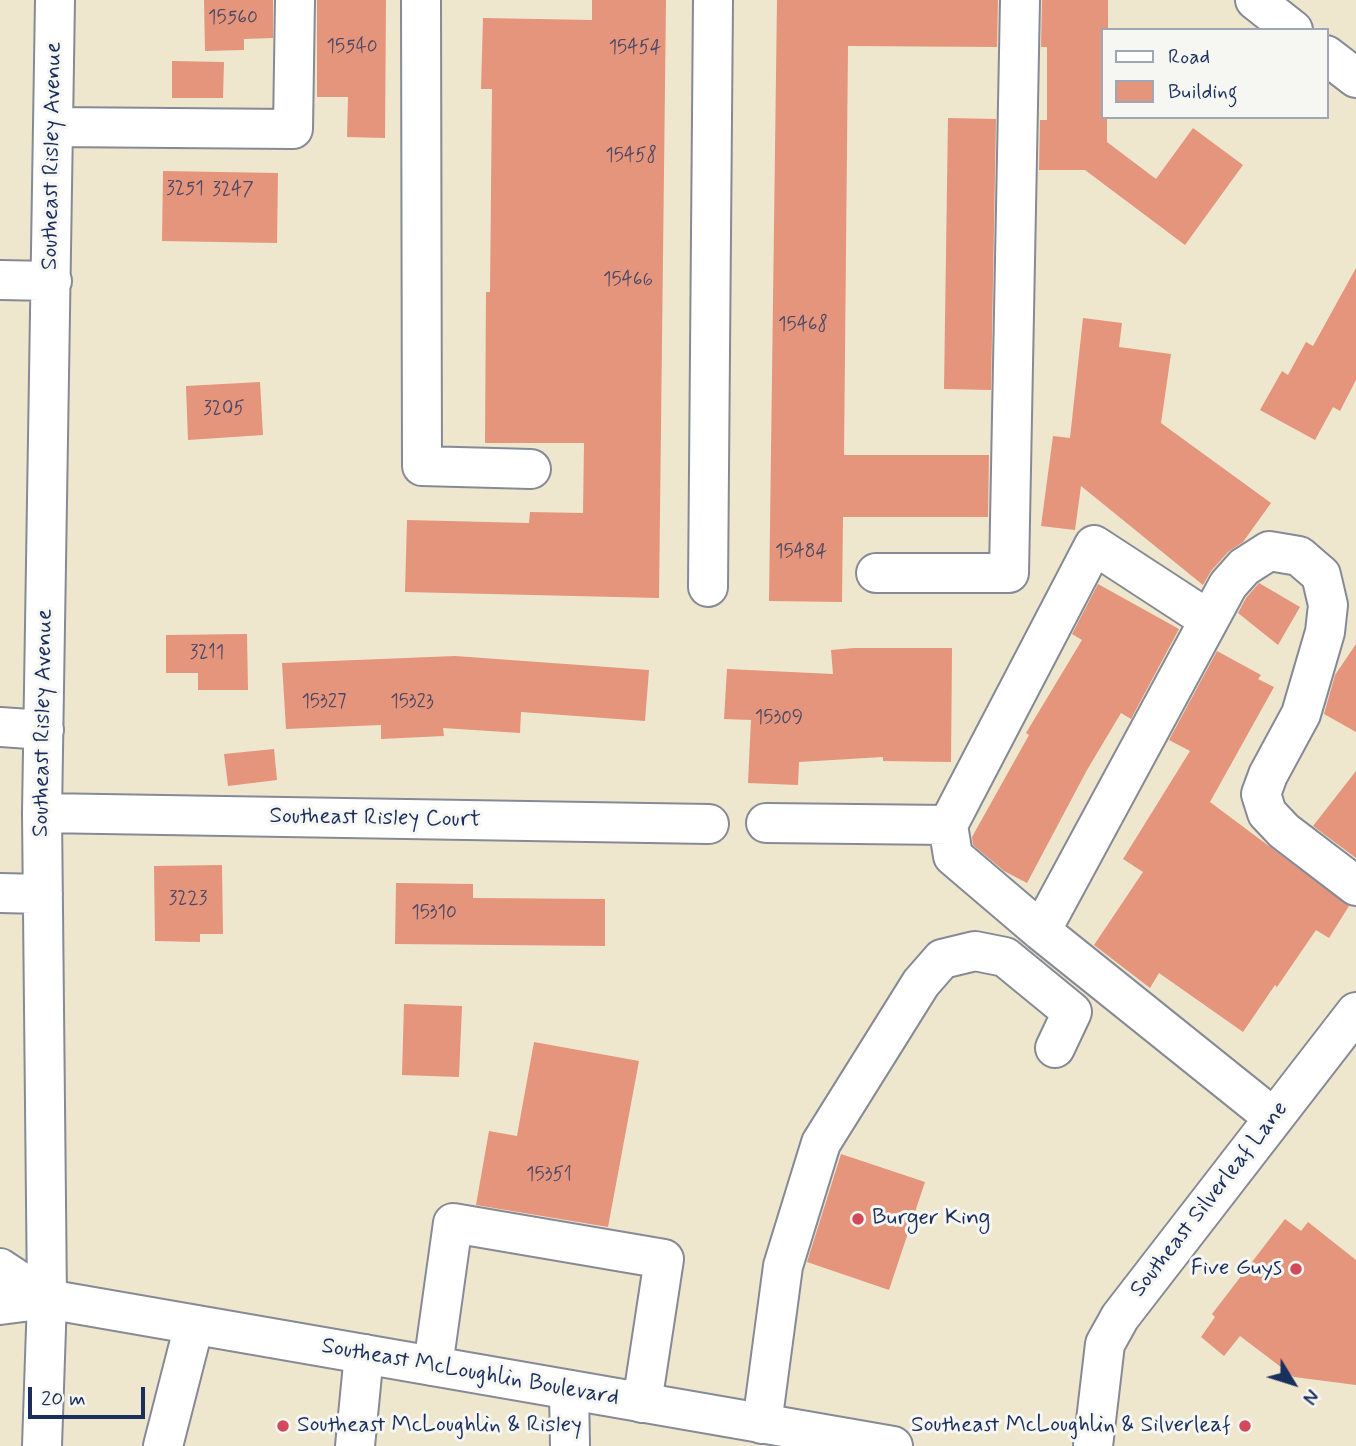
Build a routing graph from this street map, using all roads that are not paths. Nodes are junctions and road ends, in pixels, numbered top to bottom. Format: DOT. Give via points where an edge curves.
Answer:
graph roads {
  1 [pos="55,0"];
  2 [pos="295,0"];
  3 [pos="421,0"];
  4 [pos="713,0"];
  5 [pos="1020,0"];
  6 [pos="1255,0"];
  7 [pos="1290,28"];
  8 [pos="1328,57"];
  9 [pos="1356,78"];
  10 [pos="53,127"];
  11 [pos="0,280"];
  12 [pos="52,281"];
  13 [pos="531,468"];
  14 [pos="876,573"];
  15 [pos="708,587"];
  16 [pos="1209,620"];
  17 [pos="0,727"];
  18 [pos="44,730"];
  19 [pos="42,813"];
  20 [pos="766,823"];
  21 [pos="709,824"];
  22 [pos="948,825"];
  23 [pos="1356,886"];
  24 [pos="0,893"];
  25 [pos="43,894"];
  26 [pos="1041,931"];
  27 [pos="1356,1012"];
  28 [pos="1055,1048"];
  29 [pos="1274,1118"];
  30 [pos="0,1268"];
  31 [pos="47,1299"];
  32 [pos="0,1305"];
  33 [pos="194,1325"];
  34 [pos="364,1354"];
  35 [pos="433,1366"];
  36 [pos="569,1390"];
  37 [pos="642,1403"];
  38 [pos="762,1424"];
  39 [pos="874,1445"];
  40 [pos="42,1446"];
  41 [pos="163,1446"];
  42 [pos="355,1446"];
  43 [pos="570,1446"];
  44 [pos="1093,1446"];
  1 -- 10 [label="street, Southeast Risley Avenue"];
  2 -- 10 [label="street" via="293,129"];
  3 -- 13 [label="street" via="422,466"];
  4 -- 15 [label="street"];
  5 -- 14 [label="street" via="1009,573"];
  6 -- 7 [label="street"];
  8 -- 9 [label="street"];
  10 -- 12 [label="street, Southeast Risley Avenue"];
  11 -- 12 [label="street"];
  12 -- 18 [label="street, Southeast Risley Avenue"];
  16 -- 22 [label="street" via="1094,545"];
  16 -- 23 [label="street" via="1228,585 1244,567 1269,551 1299,556 1321,575 1328,606 1316,667 1301,713 1261,794 1266,813 1284,831"];
  16 -- 26 [label="street"];
  17 -- 18 [label="street"];
  18 -- 19 [label="street, Southeast Risley Avenue"];
  19 -- 21 [label="street, Southeast Risley Court"];
  19 -- 25 [label="street, Southeast Risley Avenue"];
  20 -- 22 [label="street"];
  22 -- 26 [label="street" via="953,856"];
  24 -- 25 [label="street"];
  25 -- 31 [label="street, Southeast Risley Avenue"];
  26 -- 29 [label="street"];
  27 -- 29 [label="street, Southeast Silverleaf Lane"];
  28 -- 38 [label="street" via="1072,1012 1005,957 975,951 942,959 921,983 821,1143 783,1266"];
  29 -- 44 [label="street, Southeast Silverleaf Lane" via="1133,1299 1105,1344"];
  30 -- 31 [label="street, Southeast McLoughlin Boulevard"];
  31 -- 32 [label="street, Southeast McLoughlin Boulevard"];
  31 -- 33 [label="street, Southeast McLoughlin Boulevard"];
  31 -- 40 [label="street, Southeast Risley Avenue"];
  33 -- 34 [label="street, Southeast McLoughlin Boulevard"];
  33 -- 41 [label="street"];
  34 -- 35 [label="street, Southeast McLoughlin Boulevard"];
  34 -- 42 [label="street"];
  35 -- 36 [label="street, Southeast McLoughlin Boulevard"];
  35 -- 37 [label="street" via="453,1223 664,1259"];
  36 -- 37 [label="street, Southeast McLoughlin Boulevard"];
  36 -- 43 [label="street"];
  37 -- 38 [label="street, Southeast McLoughlin Boulevard"];
  38 -- 39 [label="street, Southeast McLoughlin Boulevard"];
}
